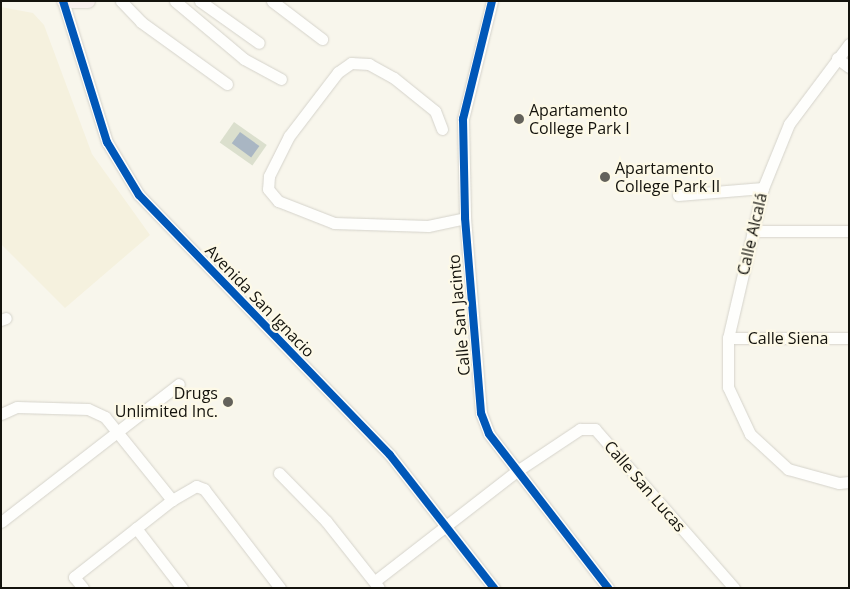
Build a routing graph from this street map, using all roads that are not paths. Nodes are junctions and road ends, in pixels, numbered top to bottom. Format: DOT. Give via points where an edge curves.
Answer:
graph roads {
  1 [pos="63,1"];
  2 [pos="88,1"];
  3 [pos="121,1"];
  4 [pos="175,1"];
  5 [pos="200,1"];
  6 [pos="272,1"];
  7 [pos="492,1"];
  8 [pos="322,39"];
  9 [pos="259,43"];
  10 [pos="849,44"];
  11 [pos="837,58"];
  12 [pos="849,68"];
  13 [pos="281,79"];
  14 [pos="227,84"];
  15 [pos="442,129"];
  16 [pos="763,188"];
  17 [pos="678,195"];
  18 [pos="465,218"];
  19 [pos="752,231"];
  20 [pos="849,231"];
  21 [pos="728,338"];
  22 [pos="849,338"];
  23 [pos="180,384"];
  24 [pos="1,414"];
  25 [pos="118,432"];
  26 [pos="517,471"];
  27 [pos="279,473"];
  28 [pos="849,482"];
  29 [pos="172,500"];
  30 [pos="1,522"];
  31 [pos="446,526"];
  32 [pos="136,528"];
  33 [pos="377,585"];
  34 [pos="83,588"];
  35 [pos="182,588"];
  36 [pos="280,588"];
  37 [pos="494,588"];
  38 [pos="608,588"];
  39 [pos="734,588"];
  1 -- 2 [label="main road"];
  1 -- 31 [label="street, Avenida San Ignacio" via="108,142 139,195 390,455"];
  3 -- 14 [label="street" via="141,22"];
  4 -- 13 [label="street" via="244,59"];
  5 -- 9 [label="street"];
  6 -- 8 [label="street"];
  7 -- 18 [label="street, Calle San Jacinto" via="463,119"];
  10 -- 11 [label="street, Calle Alcalá"];
  11 -- 12 [label="street"];
  11 -- 16 [label="street, Calle Alcalá" via="789,124"];
  15 -- 18 [label="street" via="435,111 394,78 369,64 351,63 338,72 289,136 269,176 268,189 278,200 334,223 428,226"];
  16 -- 17 [label="street"];
  16 -- 19 [label="street, Calle Alcalá"];
  18 -- 26 [label="street, Calle San Jacinto" via="481,413 489,434"];
  19 -- 20 [label="street"];
  19 -- 21 [label="street, Calle Alcalá"];
  21 -- 22 [label="street, Calle Siena"];
  21 -- 28 [label="street, Calle Alcalá" via="728,387 750,434 788,469 839,483"];
  23 -- 25 [label="street"];
  24 -- 25 [label="street" via="17,407 88,408 105,417"];
  25 -- 29 [label="street"];
  25 -- 30 [label="street"];
  26 -- 31 [label="street, Calle San Lucas"];
  26 -- 38 [label="street, Calle San Jacinto"];
  26 -- 39 [label="street, Calle San Lucas" via="580,429 595,429"];
  27 -- 33 [label="street" via="326,521"];
  29 -- 32 [label="street"];
  29 -- 36 [label="street" via="196,486 209,495"];
  31 -- 33 [label="street, Calle San Lucas"];
  31 -- 37 [label="street, Avenida San Ignacio"];
  32 -- 34 [label="street" via="74,576"];
  32 -- 35 [label="street"];
}
